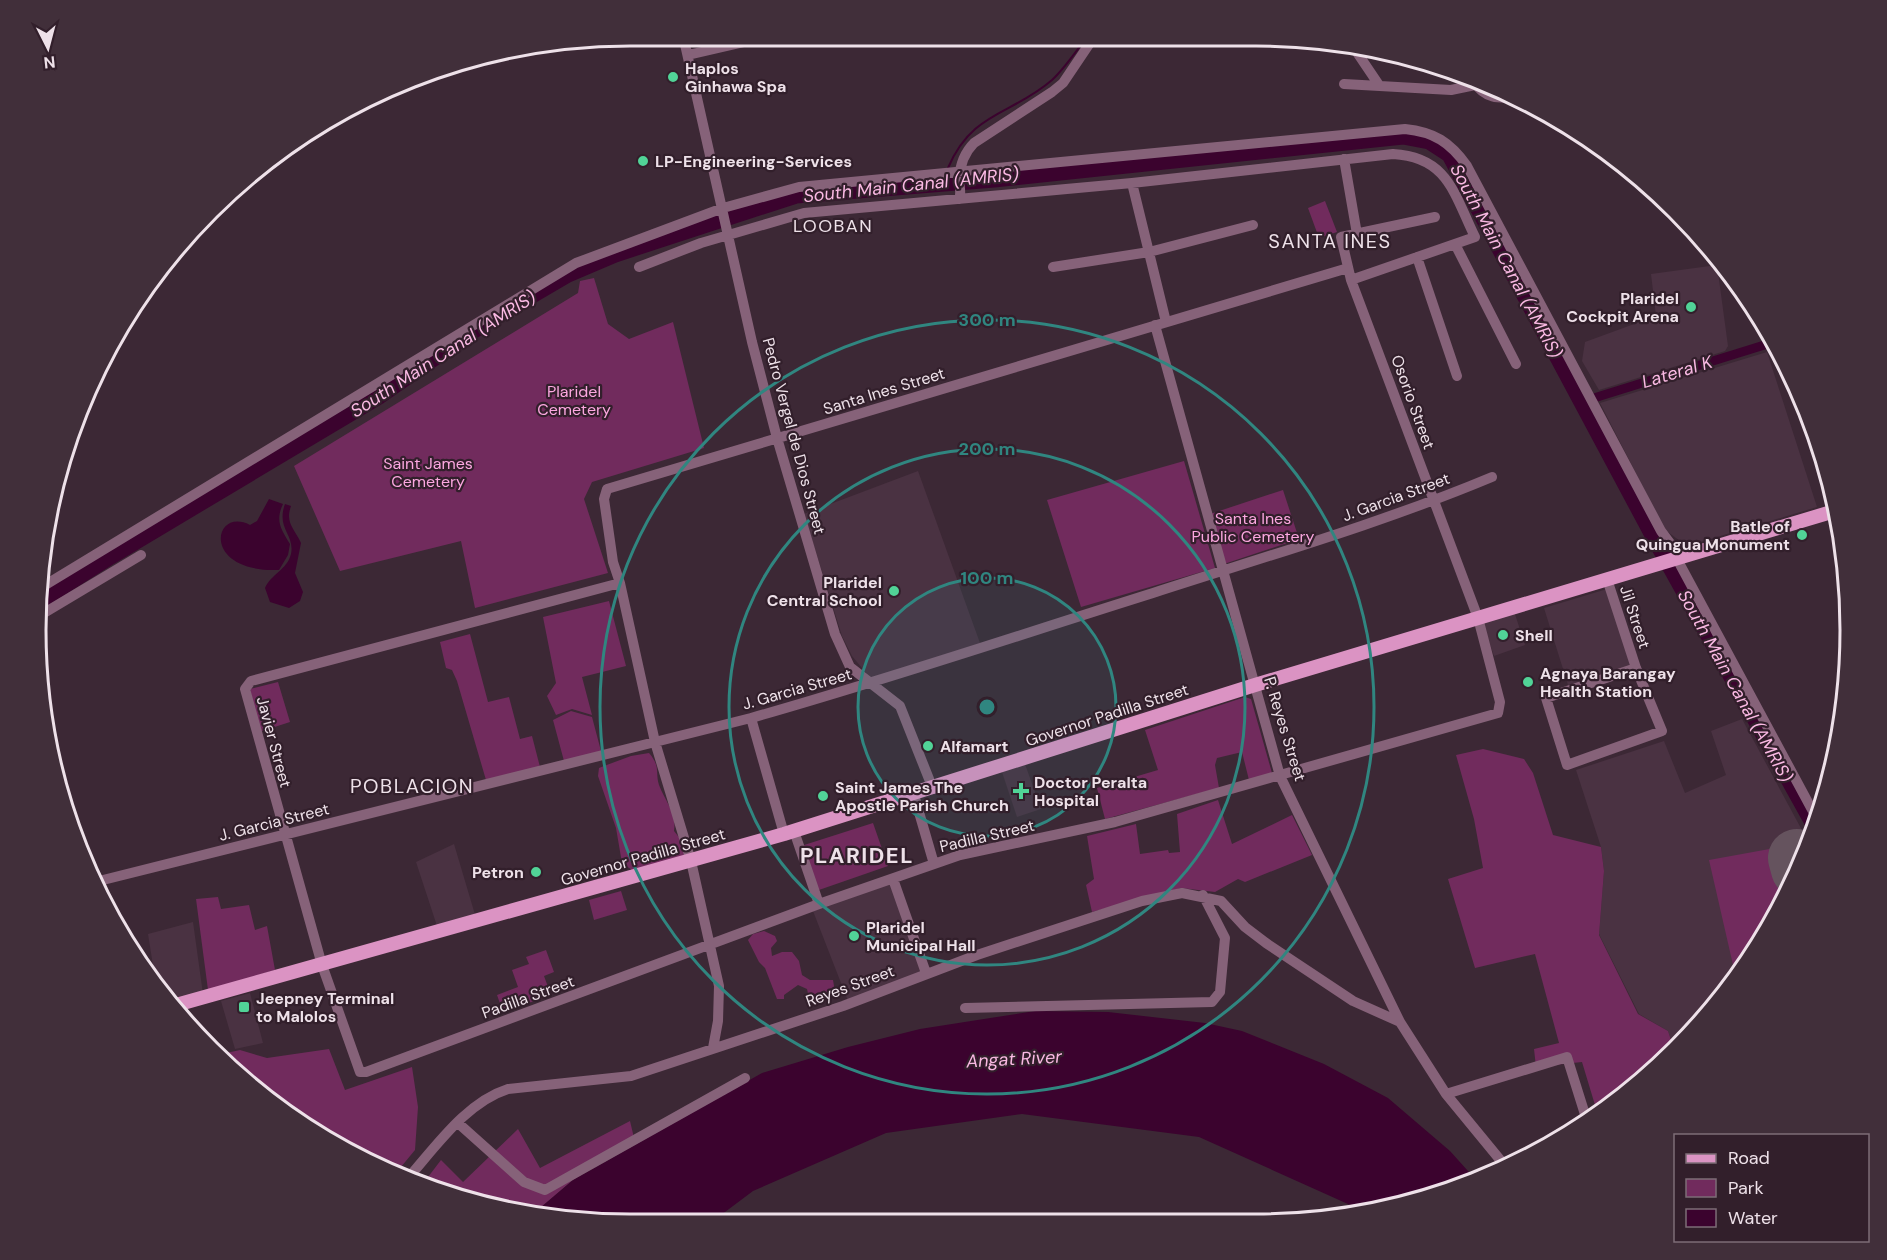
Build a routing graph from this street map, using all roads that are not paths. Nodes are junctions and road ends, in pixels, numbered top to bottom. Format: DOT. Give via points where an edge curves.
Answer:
graph roads {
  1 [pos="686,46"];
  2 [pos="727,46"];
  3 [pos="1088,46"];
  4 [pos="688,55"];
  5 [pos="1359,56"];
  6 [pos="1344,84"];
  7 [pos="1379,85"];
  8 [pos="1466,85"];
  9 [pos="1481,91"];
  10 [pos="1495,98"];
  11 [pos="1344,159"];
  12 [pos="953,176"];
  13 [pos="1132,183"];
  14 [pos="960,197"];
  15 [pos="723,210"];
  16 [pos="1435,218"];
  17 [pos="1253,225"];
  18 [pos="728,230"];
  19 [pos="1358,234"];
  20 [pos="1455,244"];
  21 [pos="1149,252"];
  22 [pos="1417,257"];
  23 [pos="639,267"];
  24 [pos="1053,267"];
  25 [pos="1348,268"];
  26 [pos="1351,280"];
  27 [pos="1166,322"];
  28 [pos="1155,325"];
  29 [pos="1516,364"];
  30 [pos="1457,376"];
  31 [pos="777,438"];
  32 [pos="1492,477"];
  33 [pos="1434,501"];
  34 [pos="1828,513"];
  35 [pos="141,555"];
  36 [pos="1681,558"];
  37 [pos="1222,571"];
  38 [pos="1607,579"];
  39 [pos="49,583"];
  40 [pos="620,583"];
  41 [pos="47,611"];
  42 [pos="1478,618"];
  43 [pos="850,667"];
  44 [pos="1636,668"];
  45 [pos="870,683"];
  46 [pos="1255,685"];
  47 [pos="852,689"];
  48 [pos="1498,713"];
  49 [pos="750,718"];
  50 [pos="655,741"];
  51 [pos="1280,776"];
  52 [pos="933,789"];
  53 [pos="914,795"];
  54 [pos="1812,810"];
  55 [pos="789,833"];
  56 [pos="284,835"];
  57 [pos="691,861"];
  58 [pos="934,864"];
  59 [pos="893,879"];
  60 [pos="103,880"];
  61 [pos="1203,895"];
  62 [pos="819,904"];
  63 [pos="710,946"];
  64 [pos="322,965"];
  65 [pos="926,973"];
  66 [pos="182,1003"];
  67 [pos="965,1008"];
  68 [pos="1400,1022"];
  69 [pos="713,1048"];
  70 [pos="360,1072"];
  71 [pos="745,1078"];
  72 [pos="1446,1094"];
  73 [pos="1584,1113"];
  74 [pos="458,1123"];
  75 [pos="1500,1160"];
  76 [pos="414,1172"];
  1 -- 4 [label="street, Pedro Vergel de Dios Street"];
  2 -- 4 [label="street"];
  3 -- 12 [label="street" via="1063,83 966,151"];
  4 -- 15 [label="street, Pedro Vergel de Dios Street"];
  5 -- 7 [label="street"];
  6 -- 7 [label="street"];
  7 -- 8 [label="street" via="1451,90"];
  9 -- 10 [label="street"];
  11 -- 13 [label="street"];
  11 -- 19 [label="street"];
  11 -- 20 [label="street" via="1412,155 1440,170 1475,237"];
  12 -- 14 [label="street"];
  12 -- 15 [label="street" via="799,187"];
  12 -- 36 [label="street" via="1378,130 1423,131 1443,139 1467,166 1661,531"];
  13 -- 14 [label="street"];
  13 -- 21 [label="street"];
  14 -- 18 [label="street" via="804,213"];
  15 -- 18 [label="street, Pedro Vergel de Dios Street"];
  15 -- 39 [label="street" via="576,263"];
  16 -- 19 [label="street"];
  17 -- 21 [label="street"];
  18 -- 23 [label="street"];
  18 -- 31 [label="street, Pedro Vergel de Dios Street"];
  19 -- 25 [label="street, Osorio Street" via="1341,237"];
  20 -- 22 [label="street"];
  20 -- 29 [label="street"];
  21 -- 24 [label="street"];
  21 -- 27 [label="street"];
  22 -- 26 [label="street"];
  22 -- 30 [label="street"];
  25 -- 26 [label="street, Osorio Street"];
  25 -- 27 [label="street, Santa Ines Street"];
  26 -- 33 [label="street, Osorio Street"];
  27 -- 28 [label="street, Santa Ines Street"];
  28 -- 31 [label="street, Santa Ines Street"];
  28 -- 37 [label="street, P. Reyes Street"];
  31 -- 40 [label="street, Santa Ines Street" via="607,489 604,499"];
  31 -- 43 [label="street, Pedro Vergel de Dios Street" via="831,622"];
  32 -- 33 [label="street, J. Garcia Street"];
  33 -- 37 [label="street, J. Garcia Street"];
  33 -- 42 [label="street, Osorio Street"];
  34 -- 36 [label="main road, Governor Padilla Street"];
  35 -- 41 [label="street"];
  36 -- 38 [label="main road, Governor Padilla Street"];
  36 -- 54 [label="street"];
  37 -- 45 [label="street, J. Garcia Street"];
  37 -- 46 [label="street, P. Reyes Street"];
  38 -- 42 [label="main road, Governor Padilla Street"];
  38 -- 44 [label="street, Jil Street"];
  40 -- 50 [label="street, Santa Ines Street"];
  40 -- 56 [label="street, Javier Street" via="251,681 245,689"];
  42 -- 46 [label="main road, Governor Padilla Street"];
  42 -- 48 [label="street, Osorio Street" via="1500,702"];
  43 -- 45 [label="street, Pedro Vergel de Dios Street"];
  43 -- 47 [label="street, Pedro Vergel de Dios Street"];
  44 -- 44 [label="street, Jil Street" via="1546,698 1567,765 1662,731"];
  45 -- 47 [label="street, J. Garcia Street"];
  45 -- 52 [label="street, Pedro Vergel de Dios Street" via="900,706"];
  46 -- 51 [label="street, P. Reyes Street"];
  46 -- 52 [label="main road, Governor Padilla Street"];
  47 -- 49 [label="street, J. Garcia Street"];
  48 -- 51 [label="street, Padilla Street"];
  49 -- 50 [label="street, J. Garcia Street"];
  49 -- 55 [label="street"];
  50 -- 56 [label="street, J. Garcia Street"];
  50 -- 57 [label="street, Santa Ines Street"];
  51 -- 58 [label="street, Padilla Street" via="1115,822"];
  51 -- 68 [label="street, P. Reyes Street"];
  52 -- 53 [label="main road, Governor Padilla Street"];
  53 -- 55 [label="main road, Governor Padilla Street"];
  53 -- 58 [label="street"];
  55 -- 57 [label="main road, Governor Padilla Street"];
  55 -- 62 [label="street"];
  56 -- 60 [label="street, J. Garcia Street"];
  56 -- 64 [label="street, Javier Street"];
  57 -- 63 [label="street, Santa Ines Street"];
  57 -- 64 [label="main road, Governor Padilla Street"];
  58 -- 59 [label="street, Padilla Street"];
  59 -- 62 [label="street, Padilla Street"];
  59 -- 65 [label="street"];
  61 -- 65 [label="street, Reyes Street" via="1182,893 1142,901"];
  61 -- 67 [label="street" via="1225,938 1220,992 1212,1002"];
  61 -- 68 [label="street, Reyes Street" via="1221,901 1252,932 1353,1001"];
  62 -- 63 [label="street, Padilla Street"];
  63 -- 69 [label="street, Santa Ines Street" via="719,986"];
  63 -- 70 [label="street, Padilla Street"];
  64 -- 66 [label="main road, Governor Padilla Street"];
  64 -- 70 [label="street, Javier Street"];
  65 -- 69 [label="street, Reyes Street" via="843,1006"];
  68 -- 72 [label="street, P. Reyes Street"];
  69 -- 74 [label="street, Reyes Street" via="631,1076 508,1089 492,1095"];
  71 -- 74 [label="street" via="545,1190 524,1182"];
  72 -- 73 [label="street" via="1567,1056"];
  72 -- 75 [label="street, P. Reyes Street"];
  74 -- 76 [label="street, Reyes Street"];
}
